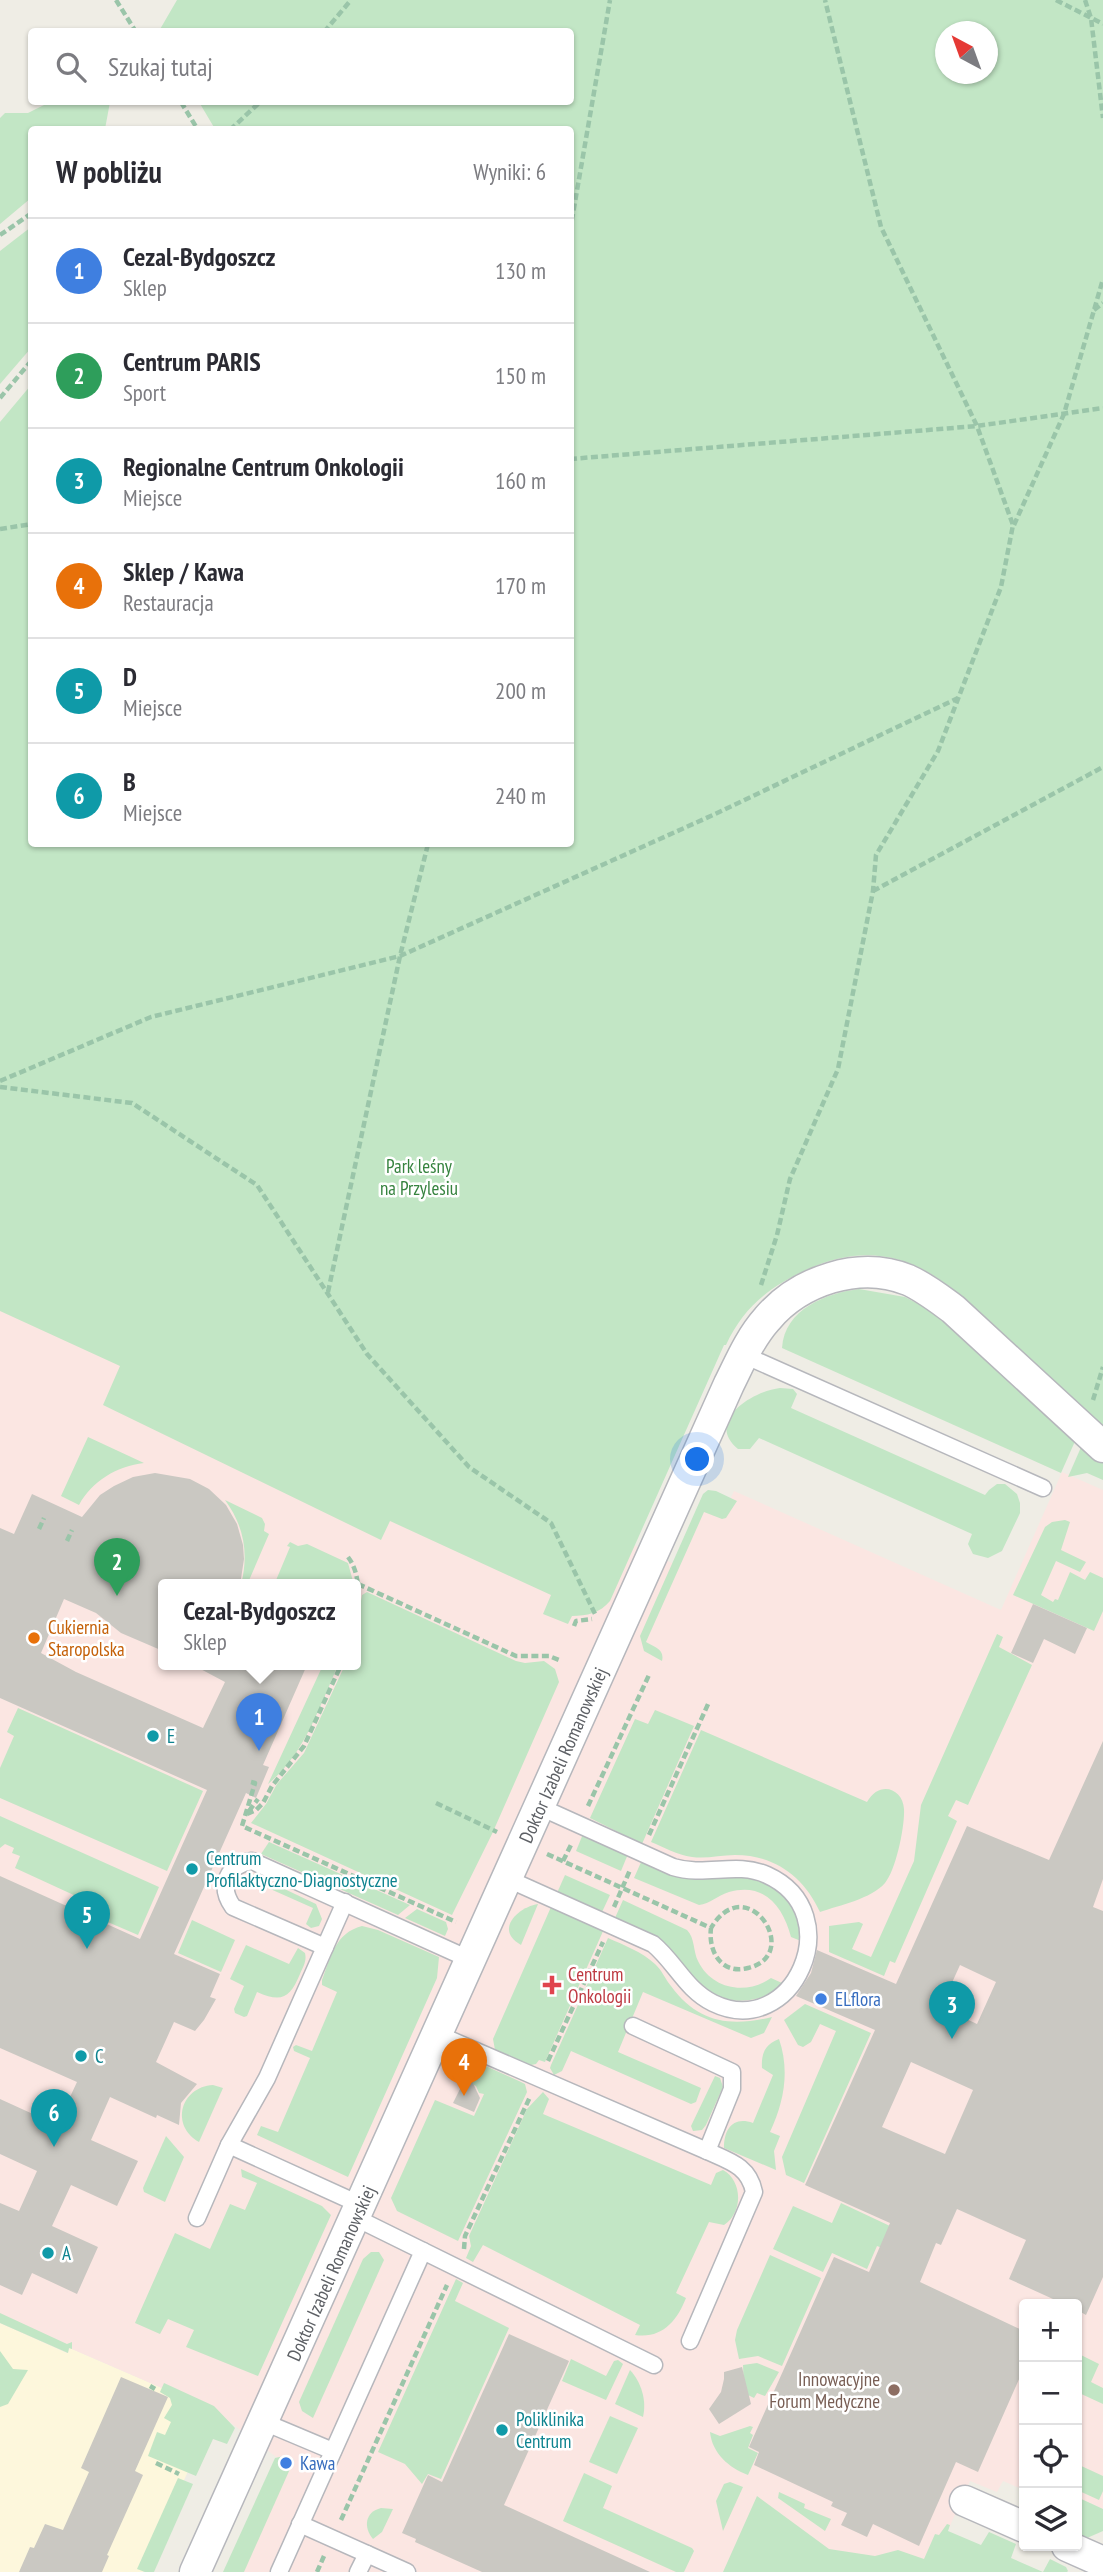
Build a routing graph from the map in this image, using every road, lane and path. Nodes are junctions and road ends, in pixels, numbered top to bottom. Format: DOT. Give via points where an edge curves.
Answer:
graph roads {
  1 [pos="116,0"];
  2 [pos="351,0"];
  3 [pos="610,0"];
  4 [pos="825,0"];
  5 [pos="1056,0"];
  6 [pos="1085,0"];
  7 [pos="1091,18"];
  8 [pos="1103,24"];
  9 [pos="134,28"];
  10 [pos="327,28"];
  11 [pos="183,105"];
  12 [pos="257,105"];
  13 [pos="1103,118"];
  14 [pos="196,126"];
  15 [pos="234,126"];
  16 [pos="574,207"];
  17 [pos="28,216"];
  18 [pos="0,235"];
  19 [pos="1103,279"];
  20 [pos="1103,303"];
  21 [pos="1094,311"];
  22 [pos="28,365"];
  23 [pos="0,398"];
  24 [pos="1103,408"];
  25 [pos="1064,414"];
  26 [pos="977,426"];
  27 [pos="574,459"];
  28 [pos="28,525"];
  29 [pos="1013,525"];
  30 [pos="0,529"];
  31 [pos="959,698"];
  32 [pos="1103,767"];
  33 [pos="427,847"];
  34 [pos="873,891"];
  35 [pos="400,956"];
  36 [pos="0,1081"];
  37 [pos="0,1087"];
  38 [pos="328,1293"];
  39 [pos="758,1294"];
  40 [pos="744,1355"];
  41 [pos="1103,1447"];
  42 [pos="1044,1488"];
  43 [pos="44,1518"];
  44 [pos="39,1529"];
  45 [pos="72,1530"];
  46 [pos="67,1541"];
  47 [pos="348,1557"];
  48 [pos="357,1579"];
  49 [pos="361,1585"];
  50 [pos="596,1618"];
  51 [pos="558,1660"];
  52 [pos="339,1670"];
  53 [pos="649,1675"];
  54 [pos="709,1702"];
  55 [pos="251,1782"];
  56 [pos="258,1800"];
  57 [pos="436,1803"];
  58 [pos="540,1807"];
  59 [pos="246,1815"];
  60 [pos="580,1825"];
  61 [pos="497,1832"];
  62 [pos="543,1852"];
  63 [pos="640,1852"];
  64 [pos="563,1861"];
  65 [pos="508,1879"];
  66 [pos="623,1888"];
  67 [pos="345,1902"];
  68 [pos="456,1922"];
  69 [pos="609,1923"];
  70 [pos="711,1928"];
  71 [pos="324,1947"];
  72 [pos="471,1960"];
  73 [pos="632,2026"];
  74 [pos="437,2034"];
  75 [pos="540,2079"];
  76 [pos="229,2145"];
  77 [pos="707,2151"];
  78 [pos="358,2211"];
  79 [pos="197,2218"];
  80 [pos="423,2251"];
  81 [pos="456,2266"];
  82 [pos="690,2341"];
  83 [pos="654,2365"];
  84 [pos="264,2422"];
  85 [pos="333,2451"];
  86 [pos="156,2463"];
  87 [pos="179,2474"];
  88 [pos="965,2501"];
  89 [pos="300,2524"];
  90 [pos="1019,2525"];
  91 [pos="332,2539"];
  92 [pos="367,2554"];
  93 [pos="195,2572"];
  94 [pos="279,2572"];
  95 [pos="317,2572"];
  96 [pos="358,2572"];
  97 [pos="407,2572"];
  1 -- 9 [label="path"];
  2 -- 10 [label="path"];
  3 -- 16 [label="path"];
  4 -- 26 [label="path" via="881,227"];
  5 -- 7 [label="path"];
  6 -- 7 [label="path"];
  7 -- 8 [label="path"];
  7 -- 13 [label="path"];
  11 -- 14 [label="path"];
  12 -- 15 [label="path"];
  17 -- 18 [label="path"];
  19 -- 21 [label="path"];
  20 -- 21 [label="path"];
  21 -- 25 [label="path"];
  22 -- 23 [label="path"];
  24 -- 25 [label="path"];
  25 -- 26 [label="path"];
  25 -- 29 [label="path"];
  26 -- 27 [label="path"];
  26 -- 29 [label="path"];
  28 -- 30 [label="path"];
  29 -- 31 [label="path" via="1001,587"];
  31 -- 34 [label="path" via="938,751 876,855"];
  31 -- 35 [label="path"];
  32 -- 34 [label="path"];
  33 -- 35 [label="path"];
  34 -- 39 [label="path" via="838,1069 790,1179"];
  35 -- 36 [label="path" via="151,1017"];
  35 -- 38 [label="path"];
  37 -- 38 [label="path" via="132,1103 257,1185"];
  38 -- 50 [label="path" via="367,1354 469,1467 551,1523"];
  40 -- 41 [label="street, Doktor Izabeli Romanowskiej" via="781,1304 816,1282 847,1274 898,1277 953,1309"];
  40 -- 42 [label="lane"];
  40 -- 58 [label="street, Doktor Izabeli Romanowskiej"];
  43 -- 44 [label="path"];
  45 -- 46 [label="path"];
  47 -- 48 [label="path"];
  49 -- 51 [label="path" via="516,1656"];
  52 -- 59 [label="path" via="304,1746 263,1803"];
  53 -- 60 [label="path"];
  54 -- 63 [label="path"];
  55 -- 59 [label="path" via="256,1783"];
  56 -- 59 [label="path"];
  57 -- 61 [label="path"];
  58 -- 60 [label="lane"];
  58 -- 65 [label="street, Doktor Izabeli Romanowskiej"];
  59 -- 68 [label="path" via="242,1826"];
  60 -- 63 [label="lane"];
  60 -- 64 [label="path"];
  62 -- 64 [label="path"];
  63 -- 66 [label="path"];
  63 -- 69 [label="lane" via="685,1870 745,1869 779,1882 806,1917 809,1947 803,1966 792,1985 771,2003 750,2009 728,2008 692,1989 653,1944"];
  64 -- 66 [label="path"];
  65 -- 69 [label="lane"];
  65 -- 72 [label="street, Doktor Izabeli Romanowskiej"];
  66 -- 69 [label="path"];
  66 -- 70 [label="path"];
  67 -- 71 [label="lane"];
  67 -- 71 [label="lane" via="252,1861 233,1868 226,1878 224,1889 233,1907"];
  67 -- 72 [label="lane"];
  69 -- 75 [label="path"];
  70 -- 70 [label="path" via="711,1949 727,1967 752,1968 770,1949 771,1931 751,1910 731,1909"];
  71 -- 76 [label="lane" via="267,2078"];
  72 -- 74 [label="street, Doktor Izabeli Romanowskiej"];
  73 -- 77 [label="lane" via="732,2072 732,2089"];
  74 -- 75 [label="lane"];
  74 -- 78 [label="street, Doktor Izabeli Romanowskiej"];
  75 -- 77 [label="lane"];
  75 -- 81 [label="path"];
  76 -- 78 [label="lane"];
  76 -- 79 [label="lane"];
  77 -- 82 [label="lane" via="745,2171 754,2192"];
  78 -- 80 [label="lane"];
  78 -- 84 [label="street, Doktor Izabeli Romanowskiej"];
  80 -- 81 [label="lane"];
  80 -- 85 [label="lane"];
  81 -- 83 [label="lane"];
  81 -- 91 [label="path"];
  84 -- 85 [label="lane"];
  84 -- 93 [label="street, Doktor Izabeli Romanowskiej"];
  85 -- 89 [label="lane"];
  86 -- 87 [label="path"];
  88 -- 90 [label="street"];
  89 -- 91 [label="lane"];
  89 -- 94 [label="lane"];
  91 -- 92 [label="lane"];
  91 -- 95 [label="path"];
  92 -- 96 [label="lane"];
  92 -- 97 [label="lane"];
}
